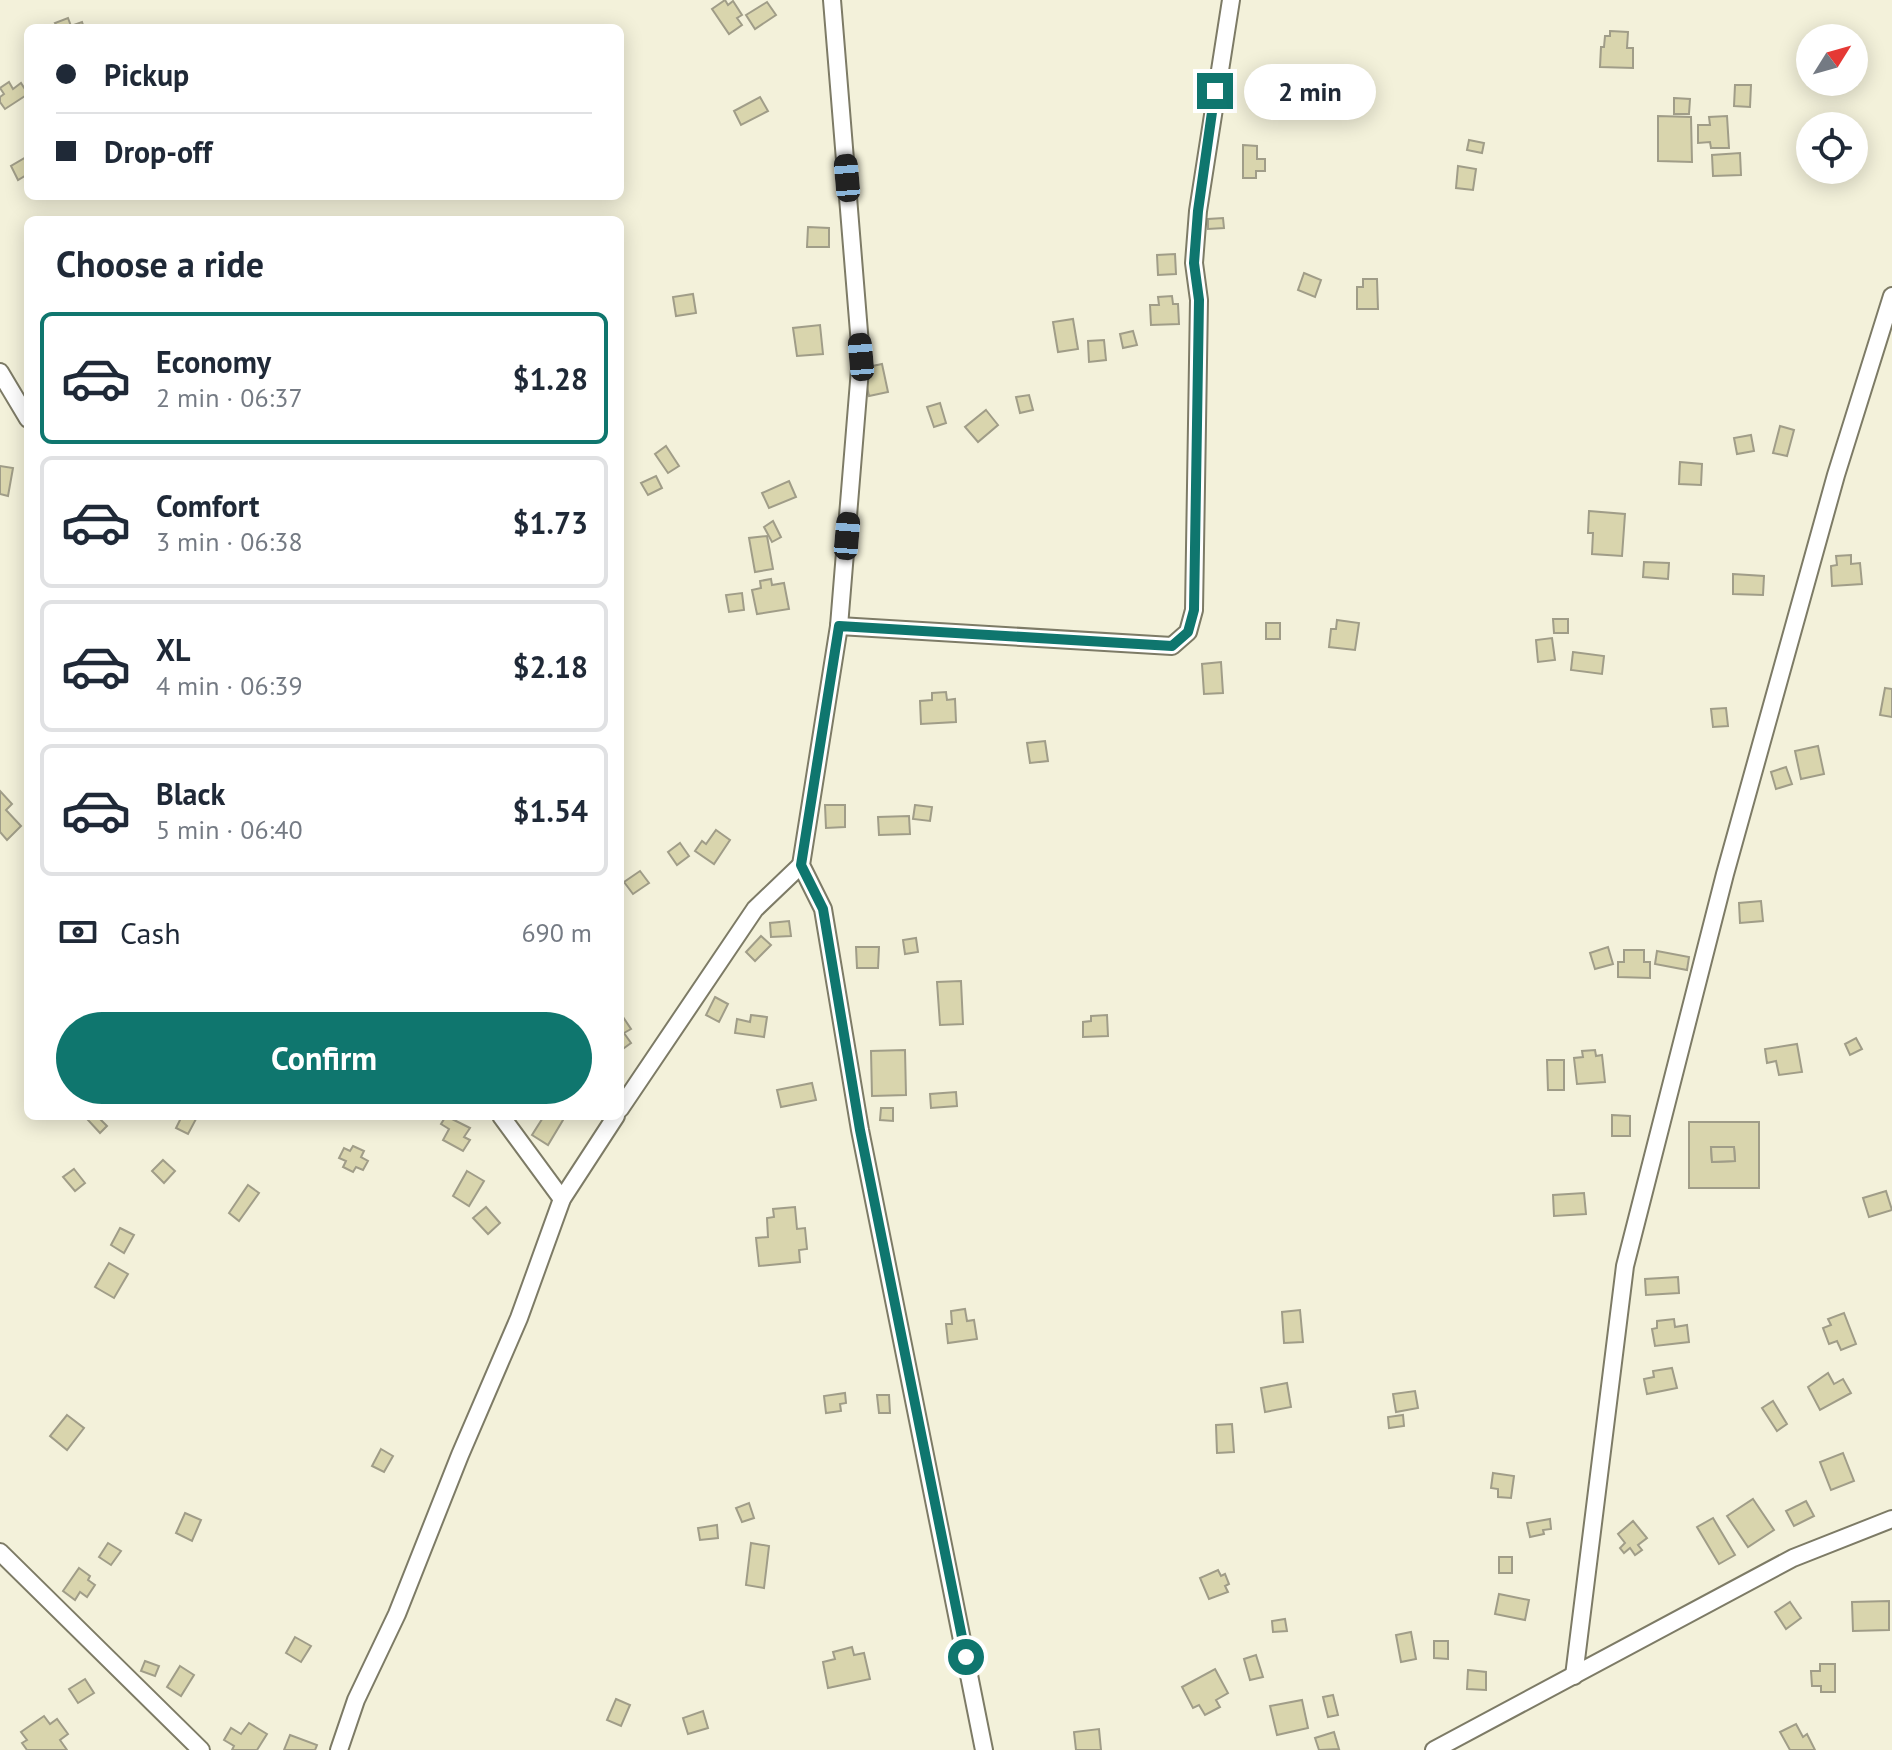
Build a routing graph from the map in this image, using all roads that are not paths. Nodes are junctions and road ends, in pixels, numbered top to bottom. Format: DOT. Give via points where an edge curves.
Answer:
graph roads {
  1 [pos="832,0"];
  2 [pos="1231,0"];
  3 [pos="1892,296"];
  4 [pos="0,372"];
  5 [pos="24,412"];
  6 [pos="839,626"];
  7 [pos="801,865"];
  8 [pos="624,1103"];
  9 [pos="504,1120"];
  10 [pos="613,1120"];
  11 [pos="562,1199"];
  12 [pos="1892,1519"];
  13 [pos="0,1552"];
  14 [pos="1574,1676"];
  15 [pos="201,1750"];
  16 [pos="339,1750"];
  17 [pos="984,1750"];
  18 [pos="1434,1750"];
  1 -- 6 [label="street" via="861,357"];
  2 -- 6 [label="street" via="1194,263 1199,300 1194,610 1188,632 1172,646"];
  3 -- 14 [label="street" via="1836,475 1729,859 1625,1266"];
  4 -- 5 [label="street"];
  6 -- 7 [label="street"];
  7 -- 8 [label="street" via="755,909"];
  7 -- 17 [label="street" via="823,909 860,1130"];
  9 -- 11 [label="street"];
  10 -- 11 [label="street"];
  11 -- 16 [label="street" via="519,1318"];
  12 -- 14 [label="street" via="1793,1558"];
  13 -- 15 [label="street"];
  14 -- 18 [label="street"];
}
